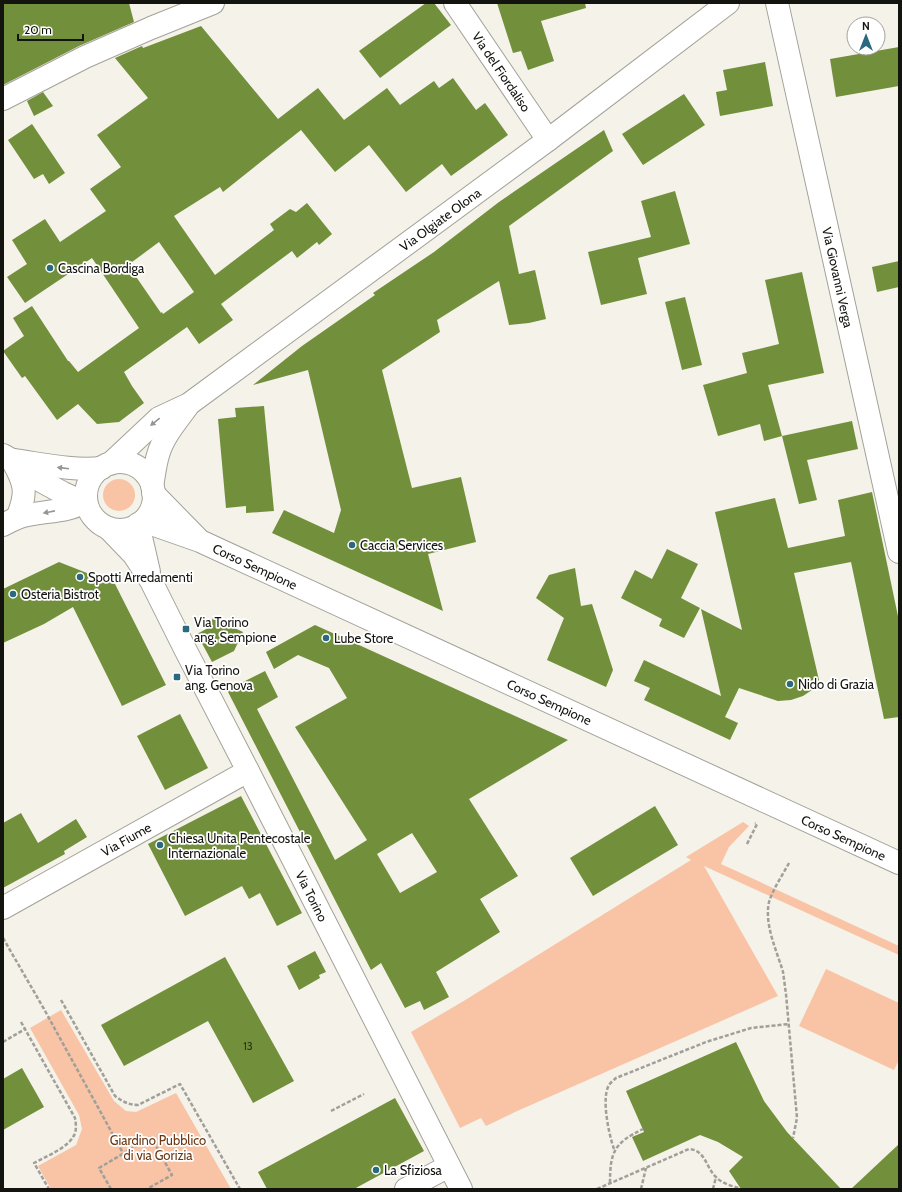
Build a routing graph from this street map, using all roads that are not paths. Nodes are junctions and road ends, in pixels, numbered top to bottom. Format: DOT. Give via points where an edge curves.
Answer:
graph roads {
  1 [pos="213,3"];
  2 [pos="455,3"];
  3 [pos="728,3"];
  4 [pos="777,3"];
  5 [pos="3,99"];
  6 [pos="548,140"];
  7 [pos="189,404"];
  8 [pos="8,457"];
  9 [pos="106,466"];
  10 [pos="153,490"];
  11 [pos="86,499"];
  12 [pos="10,522"];
  13 [pos="141,523"];
  14 [pos="109,529"];
  15 [pos="200,541"];
  16 [pos="899,552"];
  17 [pos="151,581"];
  18 [pos="248,771"];
  19 [pos="899,863"];
  20 [pos="3,908"];
  21 [pos="449,1166"];
  22 [pos="406,1189"];
  23 [pos="461,1189"];
  1 -- 5 [label="street" via="85,57"];
  2 -- 6 [label="street, Via del Fiordaliso"];
  3 -- 6 [label="street, Via Olgiate Olona"];
  4 -- 16 [label="street, Via Giovanni Verga"];
  6 -- 7 [label="street, Via Olgiate Olona"];
  7 -- 9 [label="street, Via Olgiate Olona, one-way" via="159,418"];
  7 -- 10 [label="street, Via Olgiate Olona" via="160,448"];
  9 -- 8 [label="street, Corso Sempione, one-way" via="85,470 71,469"];
  8 -- 11 [label="street" via="30,475 63,493 74,498"];
  8 -- 12 [label="street" via="18,471 24,487 22,505"];
  9 -- 10 [label="street, Corso Sempione" via="120,463 137,468 148,478"];
  9 -- 11 [label="street" via="90,480"];
  10 -- 13 [label="street" via="152,508"];
  10 -- 15 [label="street, Corso Sempione"];
  11 -- 12 [label="street, one-way" via="64,509"];
  11 -- 14 [label="street" via="94,518"];
  13 -- 14 [label="street" via="128,529"];
  13 -- 15 [label="street, Corso Sempione"];
  13 -- 17 [label="street, Via Torino"];
  14 -- 17 [label="street, Via Torino" via="134,555"];
  15 -- 19 [label="street, Corso Sempione"];
  17 -- 18 [label="street, Via Torino"];
  18 -- 20 [label="street, Via Fiume"];
  18 -- 21 [label="street, Via Torino"];
  21 -- 22 [label="street"];
  21 -- 23 [label="street, Via Torino"];
}
